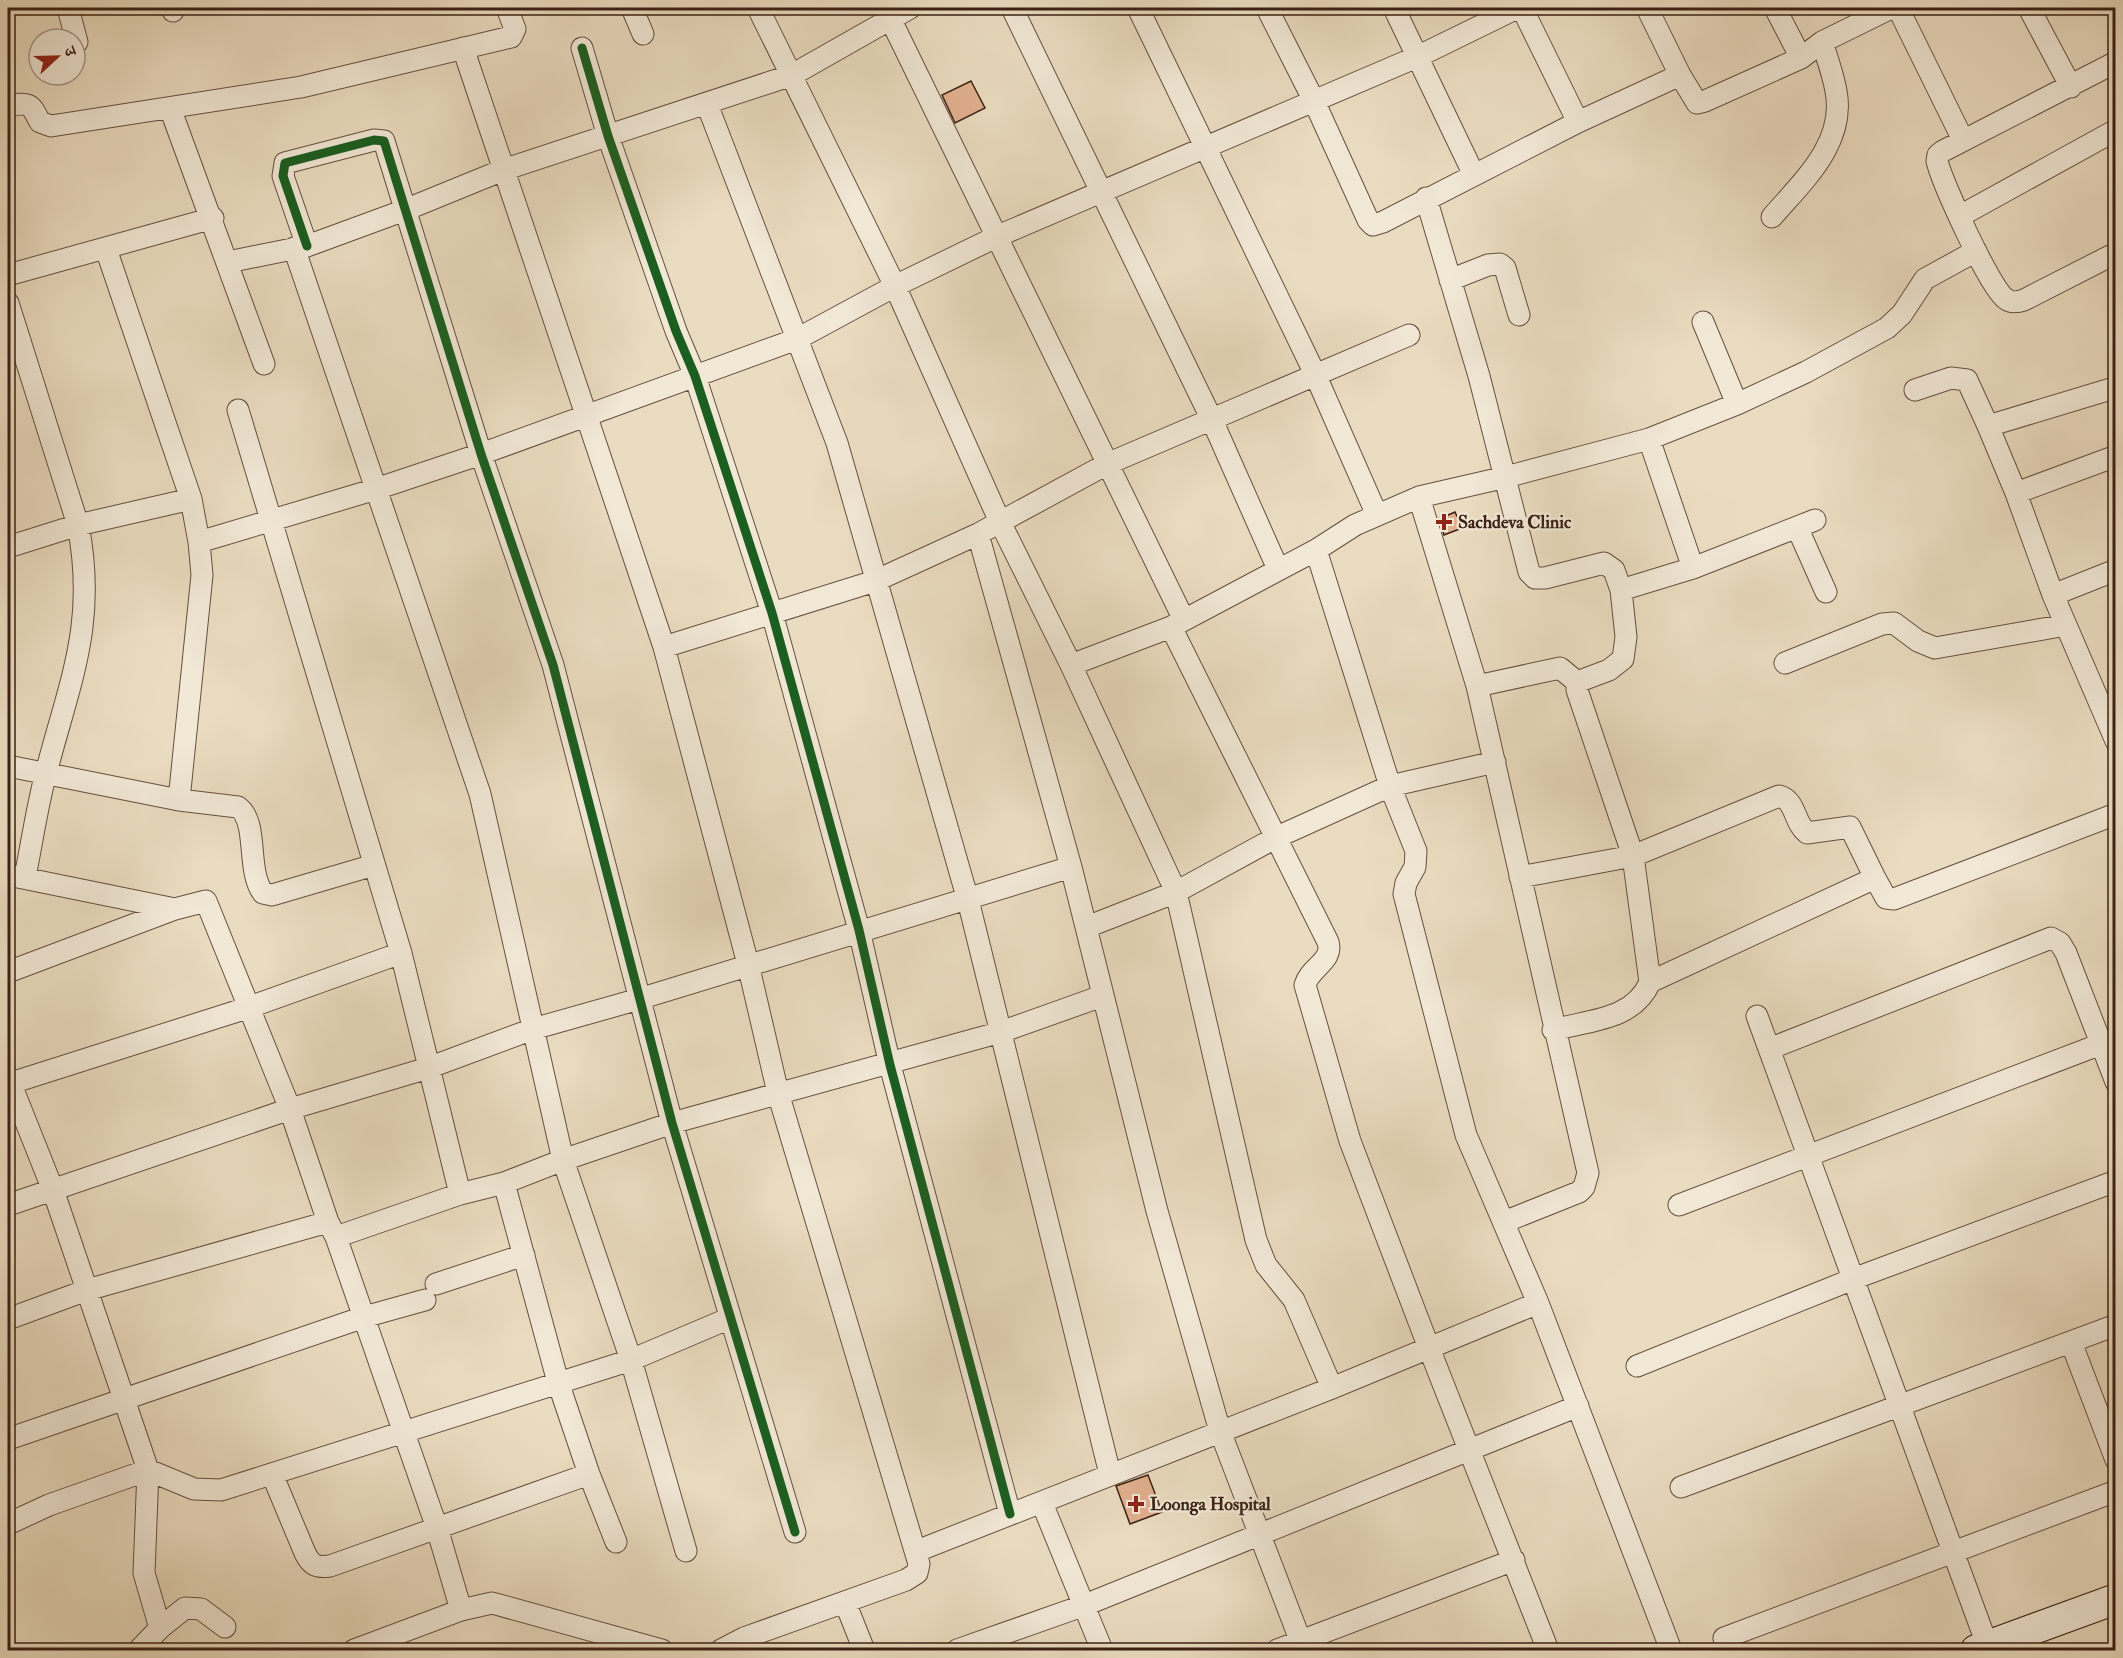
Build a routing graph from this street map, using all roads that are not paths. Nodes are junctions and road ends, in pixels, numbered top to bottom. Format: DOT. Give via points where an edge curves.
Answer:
graph roads {
  1 [pos="68,8"];
  2 [pos="507,8"];
  3 [pos="632,8"];
  4 [pos="758,8"];
  5 [pos="910,8"];
  6 [pos="1011,8"];
  7 [pos="1138,8"];
  8 [pos="1267,8"];
  9 [pos="1394,8"];
  10 [pos="1517,8"];
  11 [pos="1522,8"];
  12 [pos="1647,8"];
  13 [pos="1775,8"];
  14 [pos="1891,8"];
  15 [pos="1898,8"];
  16 [pos="2029,8"];
  17 [pos="887,13"];
  18 [pos="73,27"];
  19 [pos="643,34"];
  20 [pos="1822,42"];
  21 [pos="463,48"];
  22 [pos="582,48"];
  23 [pos="1419,56"];
  24 [pos="1801,58"];
  25 [pos="2115,62"];
  26 [pos="792,75"];
  27 [pos="1680,75"];
  28 [pos="2071,87"];
  29 [pos="1314,101"];
  30 [pos="707,104"];
  31 [pos="8,105"];
  32 [pos="170,108"];
  33 [pos="1578,122"];
  34 [pos="2115,130"];
  35 [pos="608,136"];
  36 [pos="1963,140"];
  37 [pos="1208,147"];
  38 [pos="503,170"];
  39 [pos="1474,175"];
  40 [pos="1101,190"];
  41 [pos="1426,198"];
  42 [pos="405,210"];
  43 [pos="1960,216"];
  44 [pos="1772,217"];
  45 [pos="213,218"];
  46 [pos="998,236"];
  47 [pos="301,247"];
  48 [pos="105,249"];
  49 [pos="1977,251"];
  50 [pos="2115,253"];
  51 [pos="228,262"];
  52 [pos="8,275"];
  53 [pos="1449,280"];
  54 [pos="895,286"];
  55 [pos="8,303"];
  56 [pos="1519,315"];
  57 [pos="1703,322"];
  58 [pos="1409,335"];
  59 [pos="797,339"];
  60 [pos="264,364"];
  61 [pos="1316,374"];
  62 [pos="694,376"];
  63 [pos="2115,389"];
  64 [pos="1915,390"];
  65 [pos="1737,404"];
  66 [pos="238,410"];
  67 [pos="586,416"];
  68 [pos="1212,420"];
  69 [pos="1988,426"];
  70 [pos="1649,439"];
  71 [pos="481,454"];
  72 [pos="2115,456"];
  73 [pos="1107,464"];
  74 [pos="1506,477"];
  75 [pos="376,489"];
  76 [pos="2016,493"];
  77 [pos="1419,497"];
  78 [pos="190,499"];
  79 [pos="1377,514"];
  80 [pos="269,522"];
  81 [pos="1000,522"];
  82 [pos="78,525"];
  83 [pos="978,534"];
  84 [pos="199,542"];
  85 [pos="8,547"];
  86 [pos="1316,550"];
  87 [pos="1693,568"];
  88 [pos="1278,569"];
  89 [pos="2115,570"];
  90 [pos="875,581"];
  91 [pos="1622,590"];
  92 [pos="1826,592"];
  93 [pos="2053,595"];
  94 [pos="772,613"];
  95 [pos="1177,624"];
  96 [pos="2066,626"];
  97 [pos="664,647"];
  98 [pos="1785,663"];
  99 [pos="1071,664"];
  100 [pos="1577,682"];
  101 [pos="1477,686"];
  102 [pos="2115,741"];
  103 [pos="1495,762"];
  104 [pos="8,766"];
  105 [pos="46,773"];
  106 [pos="1390,786"];
  107 [pos="179,800"];
  108 [pos="2115,814"];
  109 [pos="1275,838"];
  110 [pos="1633,856"];
  111 [pos="374,864"];
  112 [pos="1071,867"];
  113 [pos="16,876"];
  114 [pos="1520,877"];
  115 [pos="1875,878"];
  116 [pos="1176,892"];
  117 [pos="968,900"];
  118 [pos="176,909"];
  119 [pos="1086,927"];
  120 [pos="859,930"];
  121 [pos="401,953"];
  122 [pos="748,964"];
  123 [pos="8,972"];
  124 [pos="1650,982"];
  125 [pos="1102,996"];
  126 [pos="639,999"];
  127 [pos="247,1008"];
  128 [pos="1757,1016"];
  129 [pos="533,1029"];
  130 [pos="1553,1030"];
  131 [pos="1001,1032"];
  132 [pos="2101,1044"];
  133 [pos="1769,1049"];
  134 [pos="890,1065"];
  135 [pos="428,1068"];
  136 [pos="8,1081"];
  137 [pos="2115,1082"];
  138 [pos="778,1093"];
  139 [pos="290,1109"];
  140 [pos="672,1123"];
  141 [pos="1808,1154"];
  142 [pos="563,1160"];
  143 [pos="2115,1181"];
  144 [pos="504,1183"];
  145 [pos="53,1190"];
  146 [pos="460,1194"];
  147 [pos="8,1205"];
  148 [pos="1680,1205"];
  149 [pos="1504,1222"];
  150 [pos="332,1230"];
  151 [pos="524,1255"];
  152 [pos="1853,1279"];
  153 [pos="87,1290"];
  154 [pos="1538,1303"];
  155 [pos="364,1317"];
  156 [pos="730,1318"];
  157 [pos="8,1319"];
  158 [pos="2115,1325"];
  159 [pos="2071,1342"];
  160 [pos="1429,1348"];
  161 [pos="631,1360"];
  162 [pos="1637,1366"];
  163 [pos="558,1382"];
  164 [pos="1332,1388"];
  165 [pos="122,1400"];
  166 [pos="1578,1406"];
  167 [pos="1899,1406"];
  168 [pos="1220,1431"];
  169 [pos="402,1432"];
  170 [pos="8,1439"];
  171 [pos="1469,1452"];
  172 [pos="2115,1460"];
  173 [pos="148,1470"];
  174 [pos="273,1474"];
  175 [pos="589,1474"];
  176 [pos="1110,1474"];
  177 [pos="1681,1487"];
  178 [pos="2115,1491"];
  179 [pos="1042,1503"];
  180 [pos="1010,1514"];
  181 [pos="8,1524"];
  182 [pos="437,1528"];
  183 [pos="795,1532"];
  184 [pos="1258,1537"];
  185 [pos="616,1542"];
  186 [pos="686,1551"];
  187 [pos="917,1551"];
  188 [pos="1952,1551"];
  189 [pos="1514,1560"];
  190 [pos="2115,1599"];
  191 [pos="845,1602"];
  192 [pos="1085,1605"];
  193 [pos="461,1610"];
  194 [pos="225,1627"];
  195 [pos="160,1628"];
  196 [pos="1724,1638"];
  197 [pos="1302,1646"];
  198 [pos="1984,1649"];
  199 [pos="139,1650"];
  200 [pos="354,1650"];
  201 [pos="662,1650"];
  202 [pos="721,1650"];
  203 [pos="864,1650"];
  204 [pos="957,1650"];
  205 [pos="1102,1650"];
  206 [pos="1277,1650"];
  207 [pos="1548,1650"];
  208 [pos="1671,1650"];
  1 -- 18 [label="street"];
  2 -- 21 [label="street" via="515,29 511,37"];
  3 -- 19 [label="street"];
  4 -- 26 [label="street"];
  5 -- 17 [label="street"];
  6 -- 40 [label="street"];
  7 -- 37 [label="street"];
  8 -- 29 [label="street"];
  9 -- 23 [label="street"];
  10 -- 23 [label="street"];
  11 -- 33 [label="street"];
  12 -- 27 [label="street"];
  13 -- 24 [label="street"];
  14 -- 20 [label="street"];
  15 -- 36 [label="street"];
  16 -- 28 [label="street"];
  17 -- 26 [label="street"];
  17 -- 46 [label="street"];
  20 -- 24 [label="street"];
  20 -- 44 [label="street" via="1836,91 1838,112 1834,131 1817,165"];
  21 -- 32 [label="street" via="301,87"];
  21 -- 38 [label="street"];
  22 -- 35 [label="street"];
  23 -- 29 [label="street"];
  23 -- 39 [label="street"];
  24 -- 27 [label="street" via="1697,103"];
  25 -- 28 [label="street"];
  26 -- 30 [label="street"];
  26 -- 54 [label="street"];
  27 -- 33 [label="street"];
  28 -- 36 [label="street"];
  29 -- 37 [label="street"];
  29 -- 41 [label="street" via="1373,225"];
  30 -- 35 [label="street"];
  30 -- 59 [label="street"];
  31 -- 32 [label="street" via="29,105 40,122 51,126"];
  32 -- 45 [label="street"];
  33 -- 39 [label="street"];
  34 -- 43 [label="street"];
  35 -- 38 [label="street"];
  35 -- 62 [label="street"];
  36 -- 43 [label="street" via="1938,154 1936,161"];
  37 -- 40 [label="street"];
  37 -- 61 [label="street"];
  38 -- 42 [label="street"];
  38 -- 67 [label="street"];
  39 -- 41 [label="street"];
  40 -- 46 [label="street"];
  40 -- 68 [label="street"];
  41 -- 53 [label="street"];
  42 -- 47 [label="street"];
  42 -- 47 [label="street" via="384,141 291,160 285,163 283,176"];
  42 -- 71 [label="street"];
  43 -- 49 [label="street"];
  45 -- 48 [label="street"];
  45 -- 51 [label="street"];
  46 -- 54 [label="street"];
  46 -- 73 [label="street"];
  47 -- 51 [label="street"];
  47 -- 75 [label="street"];
  48 -- 52 [label="street"];
  48 -- 78 [label="street"];
  49 -- 50 [label="street" via="1999,292 2006,300 2015,302"];
  49 -- 65 [label="street" via="1925,279 1902,314 1887,328"];
  51 -- 60 [label="street"];
  53 -- 56 [label="street" via="1500,264 1505,268"];
  53 -- 74 [label="street"];
  54 -- 59 [label="street"];
  54 -- 81 [label="street"];
  55 -- 82 [label="street"];
  57 -- 65 [label="street"];
  58 -- 61 [label="street"];
  59 -- 62 [label="street"];
  59 -- 90 [label="street" via="837,443"];
  61 -- 68 [label="street"];
  61 -- 79 [label="street"];
  62 -- 67 [label="street"];
  62 -- 94 [label="street"];
  63 -- 69 [label="street"];
  64 -- 69 [label="street" via="1951,378 1967,380"];
  65 -- 70 [label="street"];
  66 -- 80 [label="street"];
  67 -- 71 [label="street"];
  67 -- 97 [label="street"];
  68 -- 73 [label="street"];
  68 -- 88 [label="street"];
  69 -- 76 [label="street"];
  70 -- 74 [label="street"];
  70 -- 87 [label="street"];
  71 -- 75 [label="street"];
  71 -- 126 [label="street" via="553,665"];
  72 -- 76 [label="street"];
  73 -- 81 [label="street"];
  73 -- 95 [label="street"];
  74 -- 77 [label="street"];
  74 -- 91 [label="street" via="1526,562 1535,578 1604,563 1614,570"];
  75 -- 80 [label="street"];
  75 -- 129 [label="street" via="480,794"];
  76 -- 93 [label="street"];
  77 -- 79 [label="street"];
  77 -- 101 [label="street"];
  78 -- 82 [label="street"];
  78 -- 84 [label="street"];
  79 -- 86 [label="street"];
  80 -- 84 [label="street"];
  80 -- 111 [label="street"];
  81 -- 83 [label="street"];
  81 -- 99 [label="street"];
  82 -- 85 [label="street"];
  82 -- 105 [label="street" via="87,597 83,633"];
  83 -- 90 [label="street"];
  83 -- 112 [label="street"];
  84 -- 107 [label="street" via="200,597"];
  86 -- 88 [label="street"];
  86 -- 106 [label="street"];
  87 -- 91 [label="street"];
  87 -- 92 [label="street" via="1806,524"];
  88 -- 95 [label="street"];
  89 -- 93 [label="street"];
  90 -- 94 [label="street"];
  90 -- 117 [label="street"];
  91 -- 100 [label="street" via="1626,637 1623,659 1609,670"];
  93 -- 96 [label="street"];
  94 -- 97 [label="street"];
  94 -- 120 [label="street"];
  95 -- 99 [label="street"];
  95 -- 109 [label="street"];
  96 -- 98 [label="street" via="1935,648 1894,623 1882,624"];
  96 -- 102 [label="street"];
  97 -- 122 [label="street"];
  99 -- 116 [label="street"];
  100 -- 101 [label="street" via="1560,668"];
  100 -- 110 [label="street" via="1576,690"];
  101 -- 103 [label="street"];
  103 -- 106 [label="street"];
  103 -- 114 [label="street"];
  104 -- 105 [label="street"];
  105 -- 107 [label="street"];
  105 -- 113 [label="street"];
  106 -- 109 [label="street"];
  106 -- 149 [label="street" via="1416,851 1415,867 1404,894 1457,1108"];
  107 -- 111 [label="street" via="238,807 243,811 255,878 263,893 272,895"];
  108 -- 115 [label="street" via="1894,899 1886,898"];
  109 -- 116 [label="street"];
  109 -- 160 [label="street" via="1330,949 1328,958 1308,975 1305,985 1350,1141"];
  110 -- 114 [label="street"];
  110 -- 115 [label="street" via="1779,796 1790,803 1807,833 1850,827"];
  110 -- 124 [label="street"];
  111 -- 121 [label="street"];
  112 -- 117 [label="street"];
  112 -- 119 [label="street"];
  113 -- 118 [label="street"];
  114 -- 130 [label="street"];
  115 -- 124 [label="street"];
  116 -- 119 [label="street"];
  116 -- 164 [label="street" via="1256,1240 1266,1265 1294,1300"];
  117 -- 120 [label="street"];
  117 -- 131 [label="street"];
  118 -- 123 [label="street"];
  118 -- 127 [label="street" via="206,901"];
  119 -- 125 [label="street"];
  120 -- 122 [label="street"];
  120 -- 134 [label="street"];
  121 -- 127 [label="street"];
  121 -- 135 [label="street"];
  122 -- 126 [label="street"];
  122 -- 138 [label="street"];
  124 -- 130 [label="street" via="1640,1001 1624,1011"];
  125 -- 131 [label="street"];
  125 -- 168 [label="street" via="1157,1211"];
  126 -- 129 [label="street"];
  126 -- 140 [label="street"];
  127 -- 136 [label="street"];
  127 -- 139 [label="street"];
  128 -- 133 [label="street"];
  129 -- 135 [label="street"];
  129 -- 142 [label="street"];
  130 -- 149 [label="street" via="1587,1179 1579,1192"];
  131 -- 134 [label="street"];
  131 -- 176 [label="street"];
  132 -- 133 [label="street" via="2066,953 2051,938"];
  132 -- 137 [label="street"];
  132 -- 141 [label="street"];
  133 -- 141 [label="street"];
  134 -- 138 [label="street"];
  134 -- 180 [label="street"];
  135 -- 139 [label="street"];
  135 -- 146 [label="street"];
  136 -- 145 [label="street"];
  138 -- 140 [label="street"];
  138 -- 187 [label="street"];
  139 -- 145 [label="street"];
  139 -- 150 [label="street"];
  140 -- 142 [label="street"];
  140 -- 156 [label="street"];
  141 -- 148 [label="street"];
  141 -- 152 [label="street"];
  142 -- 144 [label="street"];
  142 -- 161 [label="street"];
  143 -- 152 [label="street"];
  144 -- 146 [label="street"];
  144 -- 151 [label="street"];
  145 -- 147 [label="street"];
  145 -- 153 [label="street"];
  146 -- 150 [label="street"];
  149 -- 154 [label="street"];
  150 -- 153 [label="street"];
  150 -- 155 [label="street"];
  151 -- 155 [label="street"];
  151 -- 163 [label="street"];
  152 -- 162 [label="street"];
  152 -- 167 [label="street"];
  153 -- 157 [label="street"];
  153 -- 165 [label="street"];
  154 -- 160 [label="street"];
  154 -- 166 [label="street"];
  155 -- 165 [label="street"];
  155 -- 169 [label="street"];
  156 -- 161 [label="street"];
  156 -- 183 [label="street"];
  158 -- 159 [label="street"];
  159 -- 167 [label="street"];
  159 -- 172 [label="street"];
  160 -- 164 [label="street"];
  160 -- 171 [label="street"];
  161 -- 163 [label="street"];
  161 -- 186 [label="street"];
  163 -- 169 [label="street"];
  163 -- 175 [label="street"];
  164 -- 168 [label="street"];
  165 -- 170 [label="street"];
  165 -- 173 [label="street"];
  166 -- 171 [label="street"];
  166 -- 208 [label="street"];
  167 -- 177 [label="street"];
  167 -- 188 [label="street"];
  168 -- 176 [label="street"];
  168 -- 184 [label="street"];
  169 -- 174 [label="street"];
  169 -- 182 [label="street"];
  171 -- 184 [label="street"];
  171 -- 189 [label="street"];
  173 -- 174 [label="street" via="209,1491"];
  173 -- 181 [label="street"];
  173 -- 195 [label="street" via="144,1573"];
  174 -- 182 [label="street" via="305,1553 319,1568"];
  175 -- 182 [label="street"];
  175 -- 185 [label="street"];
  176 -- 179 [label="street"];
  178 -- 188 [label="street"];
  179 -- 180 [label="street"];
  179 -- 192 [label="street"];
  180 -- 187 [label="street"];
  182 -- 193 [label="street"];
  184 -- 192 [label="street"];
  184 -- 197 [label="street"];
  187 -- 191 [label="street" via="917,1573"];
  188 -- 196 [label="street"];
  188 -- 198 [label="street"];
  189 -- 197 [label="street"];
  189 -- 207 [label="street"];
  190 -- 198 [label="main road"];
  191 -- 202 [label="street"];
  191 -- 203 [label="street"];
  192 -- 204 [label="street"];
  192 -- 205 [label="street"];
  193 -- 200 [label="street"];
  193 -- 201 [label="street" via="492,1603 509,1606"];
  194 -- 195 [label="street" via="193,1607 178,1612"];
  195 -- 199 [label="street"];
  197 -- 206 [label="street"];
}
